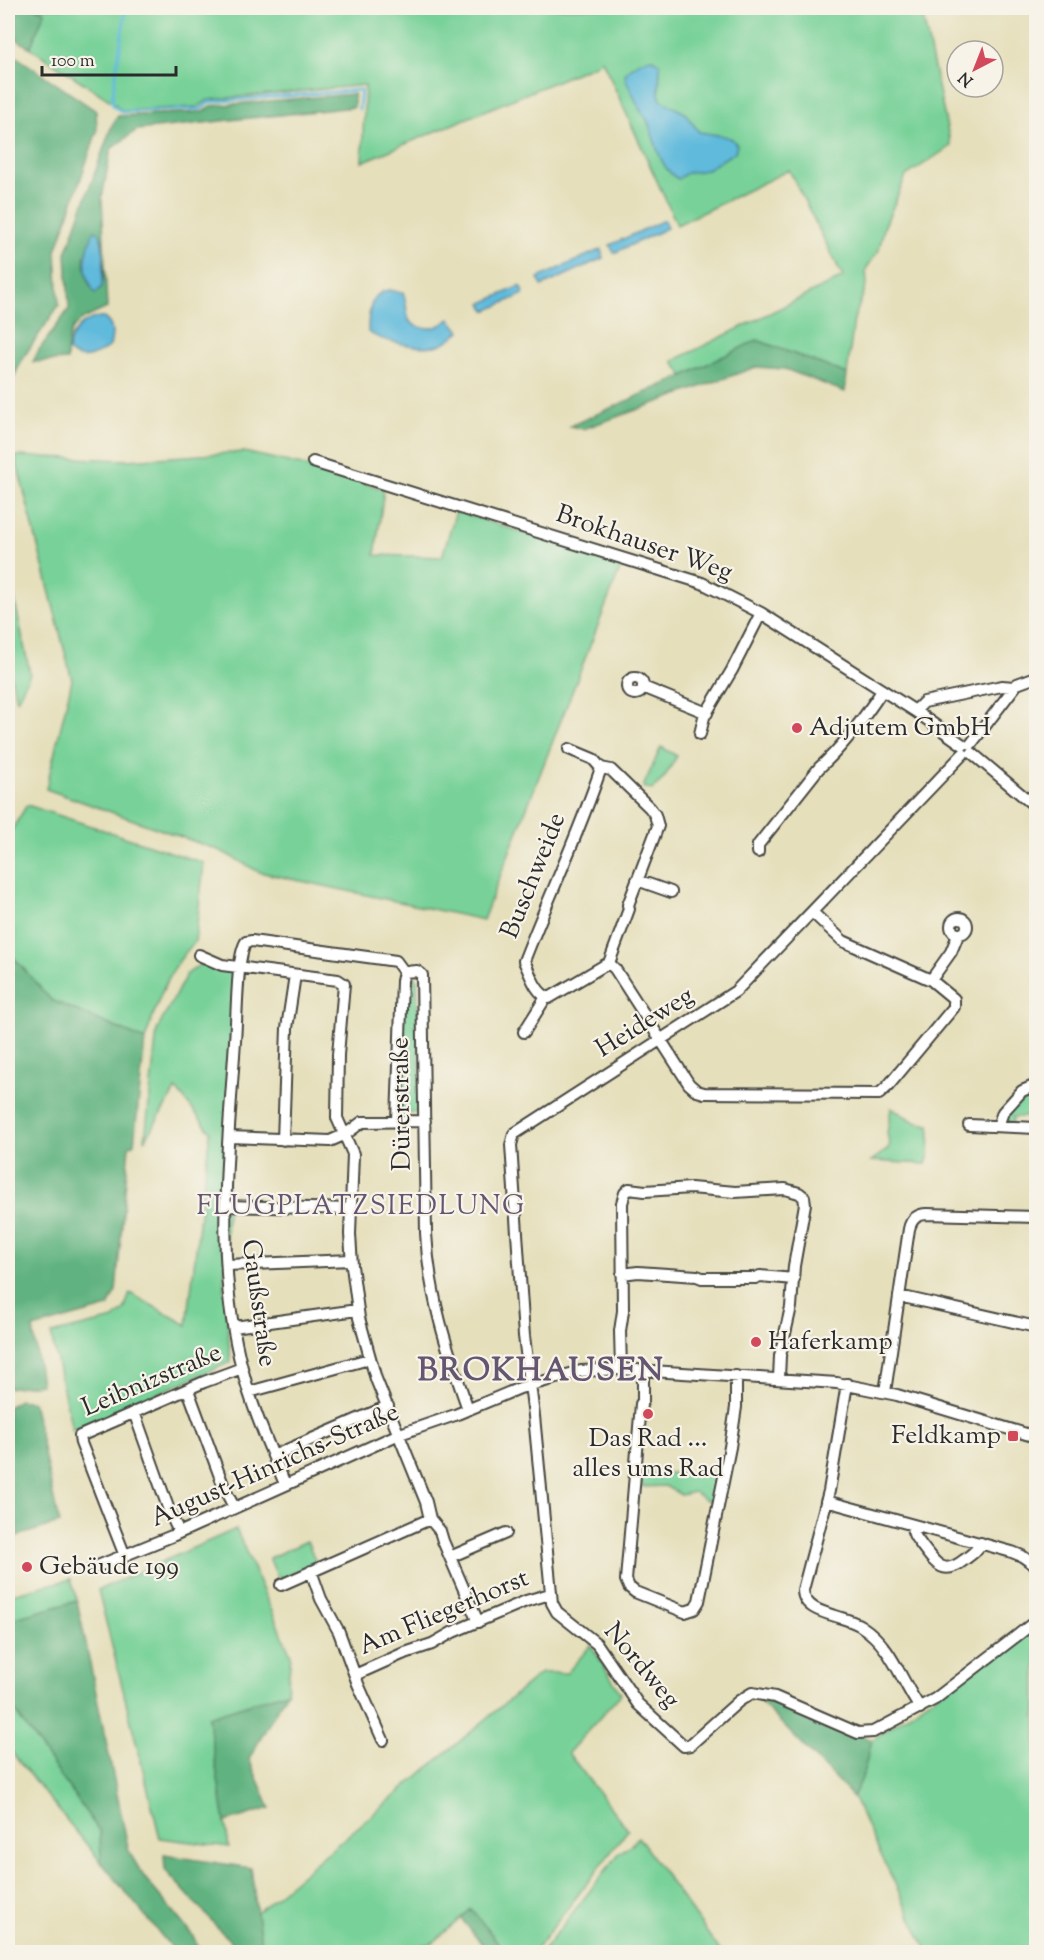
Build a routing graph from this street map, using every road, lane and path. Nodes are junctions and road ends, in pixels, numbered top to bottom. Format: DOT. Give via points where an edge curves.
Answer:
graph roads {
  1 [pos="313,462"];
  2 [pos="761,613"];
  3 [pos="1036,677"];
  4 [pos="643,687"];
  5 [pos="1014,687"];
  6 [pos="882,691"];
  7 [pos="915,711"];
  8 [pos="707,713"];
  9 [pos="700,734"];
  10 [pos="569,749"];
  11 [pos="967,749"];
  12 [pos="602,768"];
  13 [pos="1036,807"];
  14 [pos="758,852"];
  15 [pos="637,880"];
  16 [pos="671,892"];
  17 [pos="812,912"];
  18 [pos="958,934"];
  19 [pos="199,955"];
  20 [pos="610,965"];
  21 [pos="240,967"];
  22 [pos="404,972"];
  23 [pos="295,975"];
  24 [pos="931,980"];
  25 [pos="546,997"];
  26 [pos="524,1032"];
  27 [pos="661,1039"];
  28 [pos="1036,1085"];
  29 [pos="397,1121"];
  30 [pos="425,1121"];
  31 [pos="969,1125"];
  32 [pos="998,1126"];
  33 [pos="1036,1128"];
  34 [pos="346,1134"];
  35 [pos="229,1137"];
  36 [pos="283,1140"];
  37 [pos="226,1206"];
  38 [pos="351,1209"];
  39 [pos="1036,1217"];
  40 [pos="351,1260"];
  41 [pos="227,1265"];
  42 [pos="622,1274"];
  43 [pos="794,1279"];
  44 [pos="899,1296"];
  45 [pos="357,1310"];
  46 [pos="234,1327"];
  47 [pos="1036,1327"];
  48 [pos="369,1359"];
  49 [pos="242,1368"];
  50 [pos="621,1369"];
  51 [pos="643,1371"];
  52 [pos="736,1376"];
  53 [pos="779,1378"];
  54 [pos="847,1384"];
  55 [pos="530,1386"];
  56 [pos="188,1390"];
  57 [pos="249,1392"];
  58 [pos="885,1392"];
  59 [pos="466,1403"];
  60 [pos="388,1406"];
  61 [pos="134,1412"];
  62 [pos="398,1435"];
  63 [pos="1036,1437"];
  64 [pos="273,1456"];
  65 [pos="285,1484"];
  66 [pos="826,1501"];
  67 [pos="234,1507"];
  68 [pos="430,1519"];
  69 [pos="912,1525"];
  70 [pos="179,1532"];
  71 [pos="506,1533"];
  72 [pos="981,1543"];
  73 [pos="125,1556"];
  74 [pos="450,1557"];
  75 [pos="1036,1566"];
  76 [pos="93,1568"];
  77 [pos="311,1571"];
  78 [pos="281,1585"];
  79 [pos="550,1594"];
  80 [pos="1036,1621"];
  81 [pos="478,1622"];
  82 [pos="356,1675"];
  83 [pos="920,1708"];
  84 [pos="383,1740"];
  1 -- 2 [label="street, Brokhauser Weg" via="702,583"];
  2 -- 6 [label="street, Brokhauser Weg"];
  2 -- 8 [label="street"];
  3 -- 5 [label="street, Heideweg"];
  4 -- 8 [label="street"];
  5 -- 7 [label="street, Heideweg" via="924,702"];
  5 -- 11 [label="street, Heideweg"];
  6 -- 7 [label="street, Brokhauser Weg"];
  6 -- 14 [label="street" via="866,716 758,845"];
  7 -- 11 [label="street, Brokhauser Weg"];
  8 -- 9 [label="street"];
  10 -- 12 [label="street" via="593,759"];
  11 -- 13 [label="street, Brokhauser Weg"];
  11 -- 17 [label="street, Heideweg"];
  12 -- 15 [label="street" via="611,770 655,815 658,826"];
  12 -- 25 [label="street, Buschweide" via="524,961"];
  15 -- 16 [label="street"];
  15 -- 20 [label="street"];
  17 -- 24 [label="street" via="843,941"];
  17 -- 27 [label="street, Heideweg" via="739,988"];
  18 -- 24 [label="street" via="954,948"];
  19 -- 21 [label="street" via="222,965"];
  20 -- 25 [label="street"];
  20 -- 27 [label="street"];
  21 -- 22 [label="street, Gaußstraße" via="246,942 252,941 396,961"];
  21 -- 23 [label="street"];
  21 -- 35 [label="street, Gaußstraße"];
  22 -- 29 [label="street"];
  22 -- 30 [label="street, Dürerstraße" via="420,973 423,981"];
  23 -- 34 [label="street" via="344,984 337,1118"];
  23 -- 36 [label="street" via="287,1028"];
  24 -- 27 [label="street" via="953,997 955,1005 879,1094 699,1092 689,1084"];
  25 -- 26 [label="street"];
  27 -- 55 [label="street, Heideweg" via="513,1137"];
  28 -- 32 [label="street" via="1022,1091 1003,1112"];
  29 -- 30 [label="street"];
  29 -- 34 [label="street" via="362,1122"];
  30 -- 59 [label="street, Dürerstraße" via="430,1278 438,1318"];
  31 -- 32 [label="street"];
  32 -- 33 [label="street"];
  34 -- 36 [label="street" via="330,1141"];
  34 -- 38 [label="street" via="353,1154"];
  35 -- 36 [label="street"];
  35 -- 37 [label="street, Gaußstraße"];
  37 -- 38 [label="street"];
  37 -- 41 [label="street, Gaußstraße"];
  38 -- 40 [label="street"];
  39 -- 44 [label="street" via="918,1216 910,1226"];
  40 -- 41 [label="street"];
  40 -- 45 [label="street"];
  41 -- 46 [label="street, Gaußstraße"];
  42 -- 43 [label="street"];
  42 -- 43 [label="street" via="622,1203 627,1190 786,1189 799,1193 805,1201"];
  42 -- 50 [label="street"];
  43 -- 53 [label="street"];
  44 -- 47 [label="street"];
  44 -- 58 [label="street"];
  45 -- 46 [label="street"];
  45 -- 48 [label="street"];
  46 -- 49 [label="street, Gaußstraße"];
  48 -- 57 [label="street"];
  48 -- 60 [label="street"];
  49 -- 56 [label="street, Leibnizstraße"];
  49 -- 57 [label="street, Gaußstraße"];
  50 -- 51 [label="street, August-Hinrichs-Straße"];
  50 -- 55 [label="street, August-Hinrichs-Straße" via="573,1372"];
  51 -- 52 [label="street, August-Hinrichs-Straße"];
  51 -- 52 [label="street" via="626,1580 635,1592 685,1612 694,1609 699,1601 730,1448"];
  52 -- 53 [label="street, August-Hinrichs-Straße"];
  53 -- 54 [label="street, August-Hinrichs-Straße"];
  54 -- 58 [label="street, August-Hinrichs-Straße"];
  54 -- 66 [label="street"];
  55 -- 59 [label="street, August-Hinrichs-Straße"];
  55 -- 79 [label="street, Nordweg"];
  56 -- 61 [label="street, Leibnizstraße"];
  56 -- 67 [label="street"];
  57 -- 64 [label="street, Gaußstraße"];
  58 -- 63 [label="street, August-Hinrichs-Straße"];
  59 -- 62 [label="street, August-Hinrichs-Straße"];
  60 -- 62 [label="street"];
  60 -- 64 [label="street"];
  61 -- 70 [label="street"];
  61 -- 73 [label="street, Leibnizstraße" via="80,1436"];
  62 -- 65 [label="street, August-Hinrichs-Straße"];
  62 -- 68 [label="street"];
  64 -- 65 [label="street, Gaußstraße"];
  65 -- 67 [label="street, August-Hinrichs-Straße"];
  66 -- 69 [label="street"];
  66 -- 83 [label="street" via="803,1590 805,1600 814,1609 852,1621 875,1637 890,1655"];
  67 -- 70 [label="street, August-Hinrichs-Straße"];
  68 -- 74 [label="street" via="440,1531"];
  68 -- 77 [label="street"];
  69 -- 72 [label="street"];
  69 -- 72 [label="street" via="915,1537 943,1568 957,1566"];
  70 -- 73 [label="street, August-Hinrichs-Straße"];
  71 -- 74 [label="street, Am Fliegerhorst"];
  72 -- 75 [label="street" via="1022,1556"];
  73 -- 76 [label="street, August-Hinrichs-Straße"];
  74 -- 81 [label="street"];
  77 -- 78 [label="street"];
  77 -- 82 [label="street, Am Fliegerhorst"];
  79 -- 81 [label="street, Am Fliegerhorst"];
  79 -- 83 [label="street, Nordweg" via="557,1612 599,1646 638,1704 684,1746 752,1693 775,1696 862,1734 878,1731"];
  80 -- 83 [label="street, Nordweg"];
  81 -- 82 [label="street, Am Fliegerhorst"];
  82 -- 84 [label="street, Am Fliegerhorst"];
}
